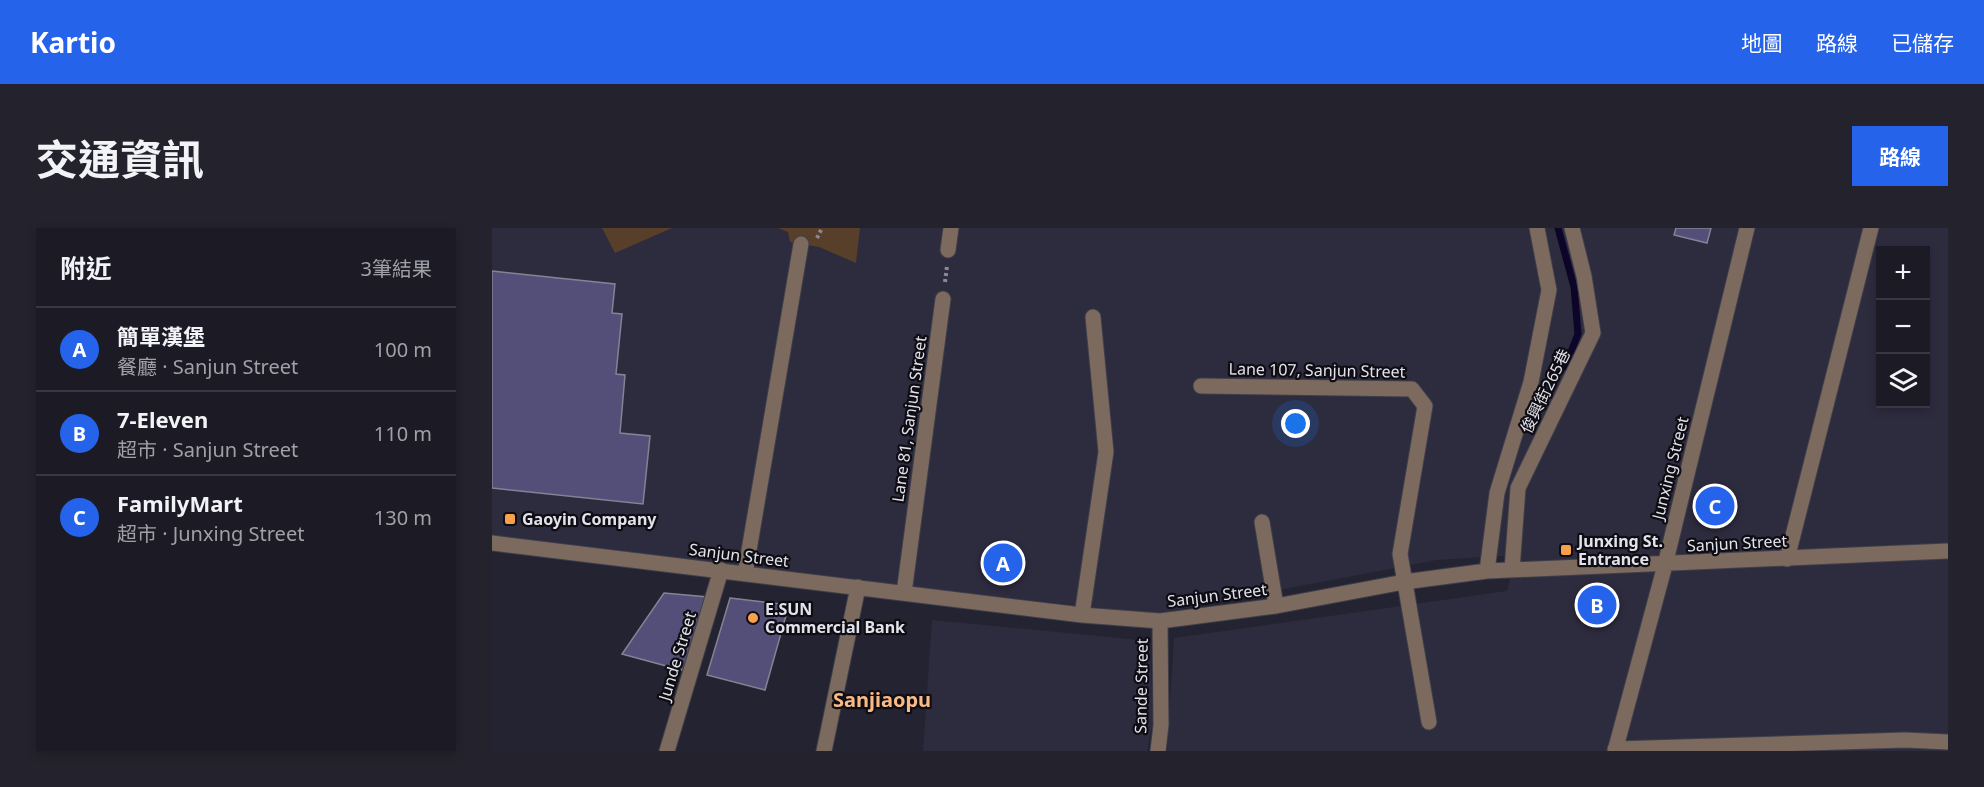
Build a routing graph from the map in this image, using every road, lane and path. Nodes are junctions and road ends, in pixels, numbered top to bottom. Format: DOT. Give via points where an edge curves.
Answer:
graph roads {
  1 [pos="951,228"];
  2 [pos="1537,228"];
  3 [pos="1572,228"];
  4 [pos="1747,228"];
  5 [pos="1871,228"];
  6 [pos="801,244"];
  7 [pos="948,250"];
  8 [pos="943,299"];
  9 [pos="1093,317"];
  10 [pos="1201,386"];
  11 [pos="1262,522"];
  12 [pos="492,543"];
  13 [pos="1948,550"];
  14 [pos="1787,559"];
  15 [pos="1665,565"];
  16 [pos="721,570"];
  17 [pos="1512,570"];
  18 [pos="1487,571"];
  19 [pos="745,574"];
  20 [pos="1404,582"];
  21 [pos="858,587"];
  22 [pos="903,593"];
  23 [pos="1276,606"];
  24 [pos="1082,615"];
  25 [pos="1160,621"];
  26 [pos="1429,722"];
  27 [pos="1948,742"];
  28 [pos="1615,750"];
  29 [pos="667,751"];
  30 [pos="824,751"];
  31 [pos="1158,751"];
  1 -- 7 [label="street"];
  2 -- 18 [label="street" via="1549,290 1531,382 1497,493"];
  3 -- 17 [label="street, 俊興街265巷" via="1593,333 1518,488"];
  4 -- 15 [label="street, Junxing Street"];
  5 -- 14 [label="street"];
  6 -- 19 [label="street"];
  7 -- 8 [label="path"];
  8 -- 22 [label="street, Lane 81, Sanjun Street"];
  9 -- 24 [label="street" via="1106,452"];
  10 -- 20 [label="street, Lane 107, Sanjun Street" via="1412,389 1425,406 1400,554"];
  11 -- 23 [label="street"];
  12 -- 16 [label="street, Sanjun Street"];
  13 -- 14 [label="street, Sanjun Street"];
  14 -- 15 [label="street, Sanjun Street"];
  15 -- 17 [label="street, Sanjun Street"];
  15 -- 28 [label="street, Junxing Street"];
  16 -- 19 [label="street, Sanjun Street"];
  16 -- 29 [label="street, Junde Street"];
  17 -- 18 [label="street, Sanjun Street"];
  18 -- 20 [label="street, Sanjun Street"];
  19 -- 21 [label="street, Sanjun Street"];
  20 -- 23 [label="street, Sanjun Street"];
  20 -- 26 [label="street"];
  21 -- 22 [label="street, Sanjun Street"];
  21 -- 30 [label="street"];
  22 -- 24 [label="street, Sanjun Street"];
  23 -- 25 [label="street, Sanjun Street"];
  24 -- 25 [label="street, Sanjun Street"];
  25 -- 31 [label="street, Sande Street"];
  27 -- 28 [label="street" via="1905,740"];
}
